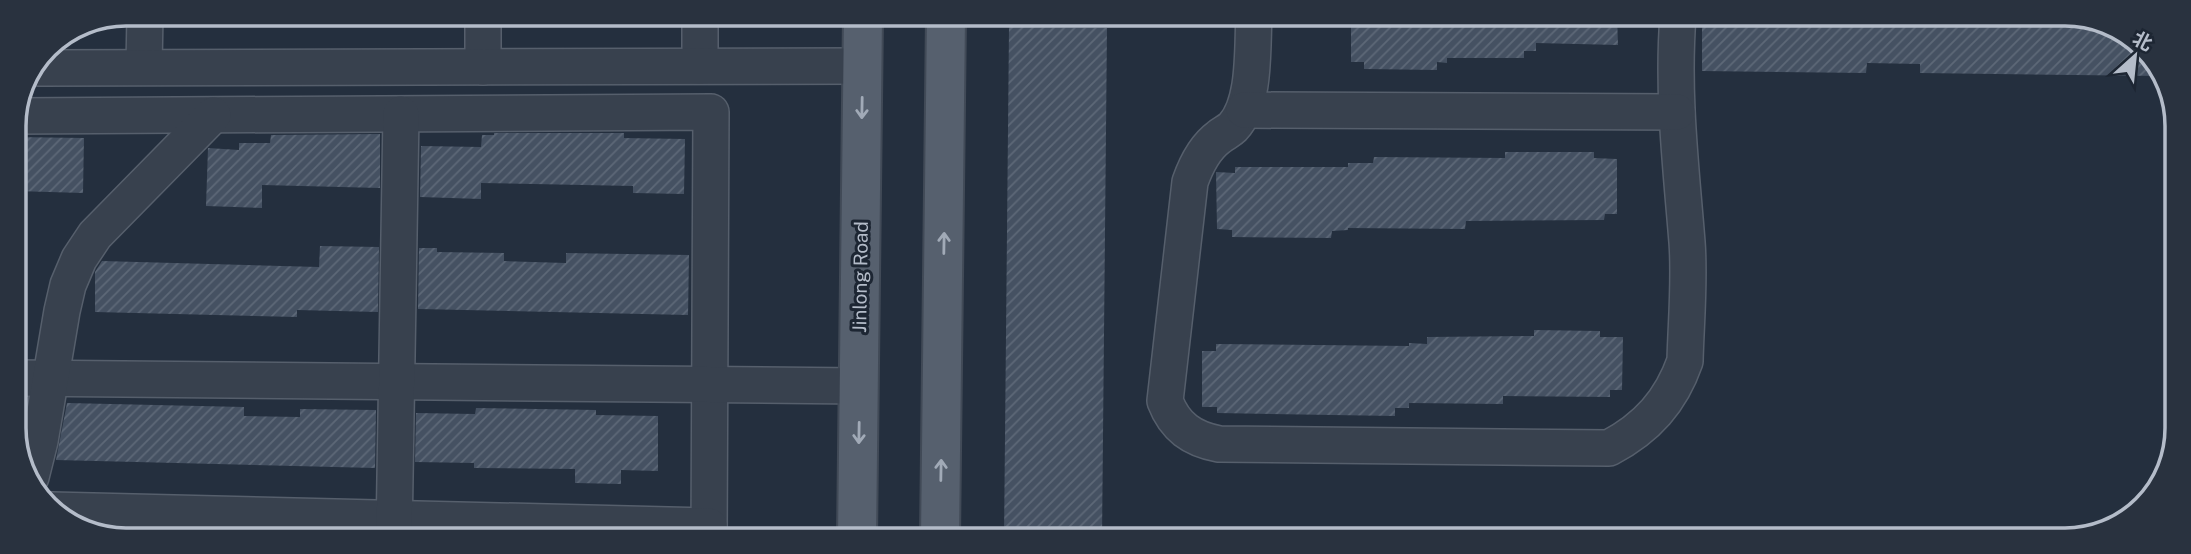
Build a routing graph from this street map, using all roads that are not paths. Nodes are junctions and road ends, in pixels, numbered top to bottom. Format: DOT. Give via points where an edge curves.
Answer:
graph roads {
  1 [pos="145,26"];
  2 [pos="483,26"];
  3 [pos="700,26"];
  4 [pos="863,26"];
  5 [pos="946,26"];
  6 [pos="1253,26"];
  7 [pos="1677,26"];
  8 [pos="700,66"];
  9 [pos="863,66"];
  10 [pos="144,67"];
  11 [pos="483,67"];
  12 [pos="46,68"];
  13 [pos="1244,110"];
  14 [pos="1677,112"];
  15 [pos="401,114"];
  16 [pos="213,115"];
  17 [pos="27,116"];
  18 [pos="26,378"];
  19 [pos="51,378"];
  20 [pos="396,381"];
  21 [pos="709,384"];
  22 [pos="859,386"];
  23 [pos="34,466"];
  24 [pos="71,511"];
  25 [pos="394,528"];
  26 [pos="709,528"];
  27 [pos="857,528"];
  28 [pos="940,528"];
  1 -- 10 [label="lane"];
  2 -- 11 [label="lane"];
  3 -- 8 [label="lane"];
  4 -- 9 [label="main road, Jinlong Road"];
  28 -- 5 [label="main road, one-way"];
  6 -- 13 [label="lane"];
  7 -- 14 [label="lane"];
  8 -- 9 [label="lane"];
  8 -- 11 [label="lane"];
  9 -- 22 [label="main road, Jinlong Road, one-way"];
  10 -- 11 [label="lane"];
  10 -- 12 [label="lane"];
  13 -- 14 [label="lane"];
  13 -- 14 [label="lane" via="1232,129 1207,148 1190,182 1165,401 1177,424 1189,435 1219,444 1609,448 1628,439 1659,411 1685,361 1687,246"];
  15 -- 16 [label="lane"];
  15 -- 20 [label="lane"];
  15 -- 21 [label="lane" via="711,112"];
  16 -- 17 [label="lane"];
  16 -- 19 [label="lane" via="95,235 79,259 68,285"];
  18 -- 19 [label="lane"];
  19 -- 20 [label="lane"];
  19 -- 23 [label="lane"];
  20 -- 21 [label="lane"];
  20 -- 25 [label="lane"];
  21 -- 22 [label="lane"];
  21 -- 26 [label="lane"];
  22 -- 27 [label="main road, Jinlong Road, one-way"];
  24 -- 25 [label="lane"];
}
